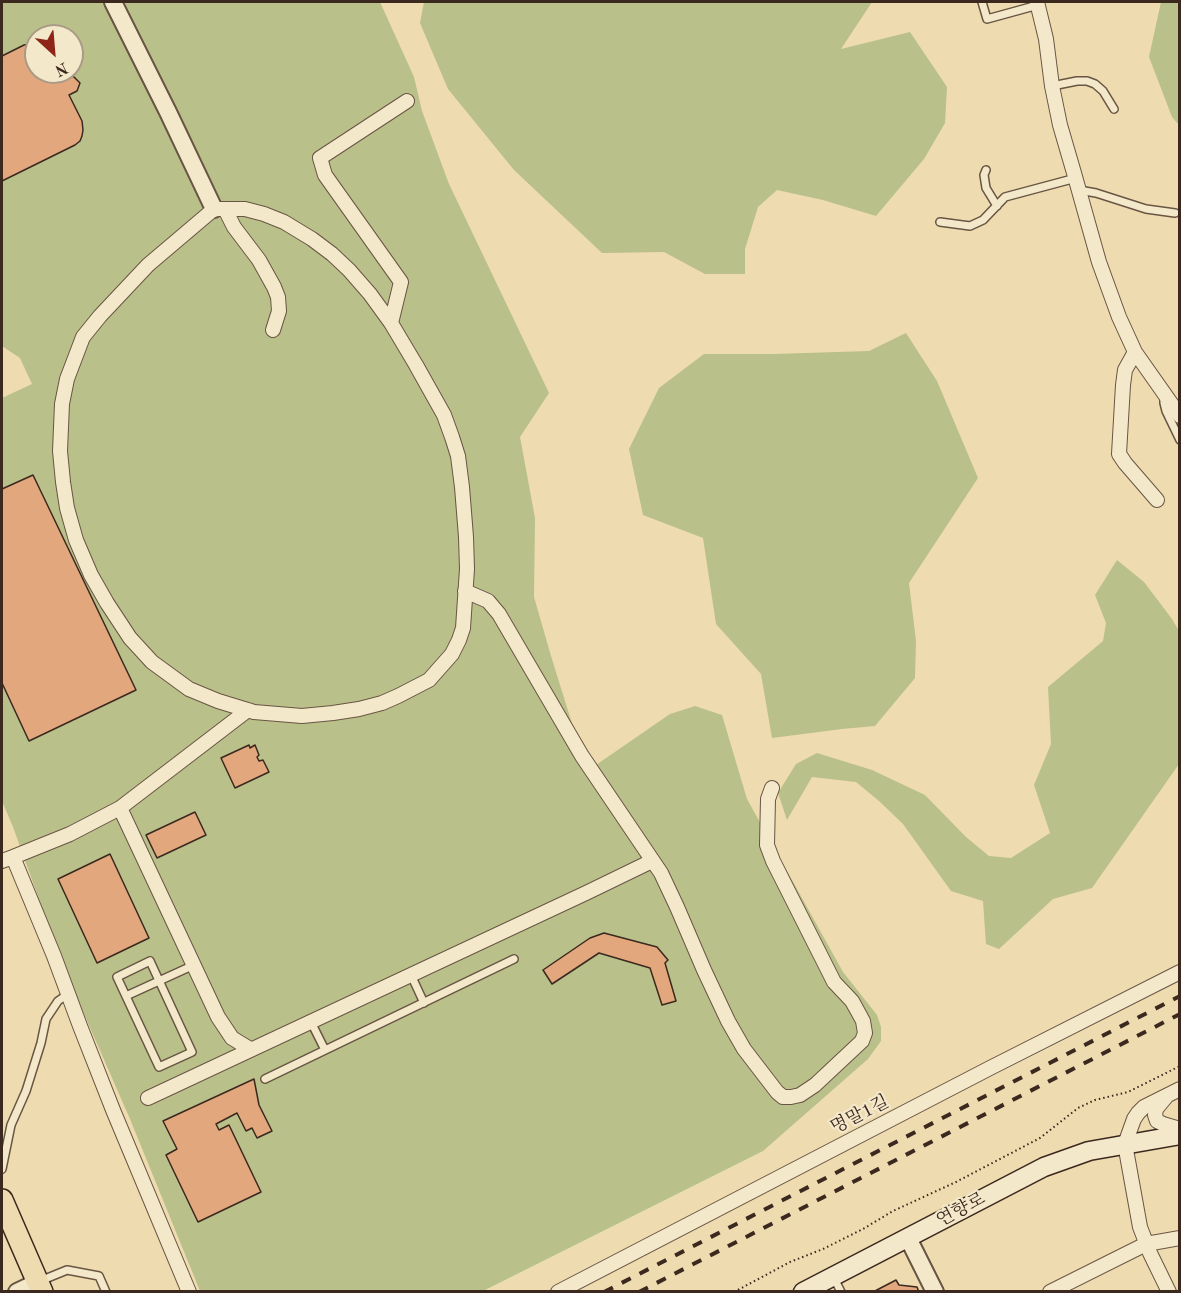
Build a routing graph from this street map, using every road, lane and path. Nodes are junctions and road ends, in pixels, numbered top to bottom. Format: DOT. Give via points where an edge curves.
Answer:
graph roads {
  1 [pos="113,2"];
  2 [pos="982,2"];
  3 [pos="1038,3"];
  4 [pos="1052,86"];
  5 [pos="407,101"];
  6 [pos="1114,109"];
  7 [pos="986,170"];
  8 [pos="1077,184"];
  9 [pos="997,206"];
  10 [pos="219,209"];
  11 [pos="1175,213"];
  12 [pos="940,222"];
  13 [pos="391,323"];
  14 [pos="273,330"];
  15 [pos="1135,352"];
  16 [pos="1165,396"];
  17 [pos="1179,416"];
  18 [pos="1179,440"];
  19 [pos="1157,500"];
  20 [pos="465,591"];
  21 [pos="249,710"];
  22 [pos="772,789"];
  23 [pos="120,808"];
  24 [pos="7,859"];
  25 [pos="652,861"];
  26 [pos="514,959"];
  27 [pos="194,965"];
  28 [pos="1179,972"];
  29 [pos="411,975"];
  30 [pos="159,981"];
  31 [pos="68,994"];
  32 [pos="126,996"];
  33 [pos="424,1003"];
  34 [pos="311,1022"];
  35 [pos="250,1049"];
  36 [pos="326,1050"];
  37 [pos="1179,1066"];
  38 [pos="265,1079"];
  39 [pos="1174,1091"];
  40 [pos="148,1098"];
  41 [pos="1179,1129"];
  42 [pos="1179,1135"];
  43 [pos="1125,1144"];
  44 [pos="2,1169"];
  45 [pos="2,1200"];
  46 [pos="908,1238"];
  47 [pos="1179,1238"];
  48 [pos="1146,1244"];
  49 [pos="837,1284"];
  50 [pos="40,1287"];
  51 [pos="17,1292"];
  52 [pos="106,1292"];
  53 [pos="189,1292"];
  54 [pos="558,1292"];
  55 [pos="734,1292"];
  56 [pos="803,1292"];
  57 [pos="935,1292"];
  58 [pos="1050,1292"];
  59 [pos="1169,1292"];
  1 -- 10 [label="street"];
  2 -- 3 [label="lane" via="987,19"];
  3 -- 4 [label="street"];
  4 -- 6 [label="lane" via="1088,81 1103,91"];
  4 -- 8 [label="street"];
  5 -- 13 [label="street" via="320,158 325,175 401,282"];
  7 -- 9 [label="lane" via="986,189"];
  8 -- 9 [label="lane" via="1005,197"];
  8 -- 11 [label="lane" via="1146,209"];
  8 -- 15 [label="street" via="1099,262"];
  9 -- 12 [label="lane" via="970,226"];
  10 -- 13 [label="street" via="264,214 312,239 349,270"];
  10 -- 14 [label="street" via="259,260 274,287 279,311"];
  10 -- 21 [label="street" via="148,266 83,337 67,379 60,451 67,508 76,540 106,603 130,638 152,662 189,689"];
  13 -- 20 [label="street" via="440,408 458,456 466,537"];
  15 -- 16 [label="street"];
  15 -- 19 [label="street" via="1122,385 1119,454"];
  16 -- 17 [label="street"];
  16 -- 18 [label="lane" via="1166,411"];
  20 -- 21 [label="street" via="459,640 429,680 382,703 359,709 302,716"];
  20 -- 25 [label="street" via="488,601 499,614 582,756"];
  21 -- 23 [label="street"];
  22 -- 25 [label="street" via="768,800 767,845 773,861 834,982 852,1001 865,1033 862,1041 800,1095 783,1096 777,1092 744,1048"];
  23 -- 24 [label="street" via="70,834"];
  23 -- 27 [label="street"];
  24 -- 31 [label="street"];
  25 -- 29 [label="street"];
  26 -- 33 [label="lane"];
  27 -- 30 [label="lane"];
  27 -- 35 [label="street" via="226,1031"];
  28 -- 54 [label="street, 명말1길"];
  29 -- 33 [label="lane"];
  29 -- 34 [label="street"];
  30 -- 32 [label="lane"];
  30 -- 32 [label="lane" via="150,962 142,965 117,977"];
  30 -- 32 [label="lane" via="192,1052 184,1056 159,1067"];
  31 -- 44 [label="lane" via="46,1018 26,1090 11,1125"];
  31 -- 53 [label="street"];
  33 -- 36 [label="lane"];
  34 -- 35 [label="street"];
  34 -- 36 [label="lane"];
  35 -- 40 [label="street"];
  36 -- 38 [label="lane"];
  37 -- 55 [label="path" via="1128,1092 1077,1108 1040,1138"];
  39 -- 41 [label="street" via="1155,1114 1157,1121"];
  39 -- 43 [label="street" via="1138,1113"];
  42 -- 43 [label="main road, 연향로"];
  43 -- 46 [label="main road, 연향로" via="1089,1151 1044,1167"];
  43 -- 48 [label="street"];
  45 -- 50 [label="main road"];
  46 -- 49 [label="main road, 연향로"];
  46 -- 57 [label="street"];
  47 -- 48 [label="street"];
  48 -- 58 [label="street"];
  48 -- 59 [label="street"];
  49 -- 56 [label="main road, 연향로"];
  50 -- 51 [label="street"];
  50 -- 52 [label="lane" via="67,1270 99,1276"];
}
